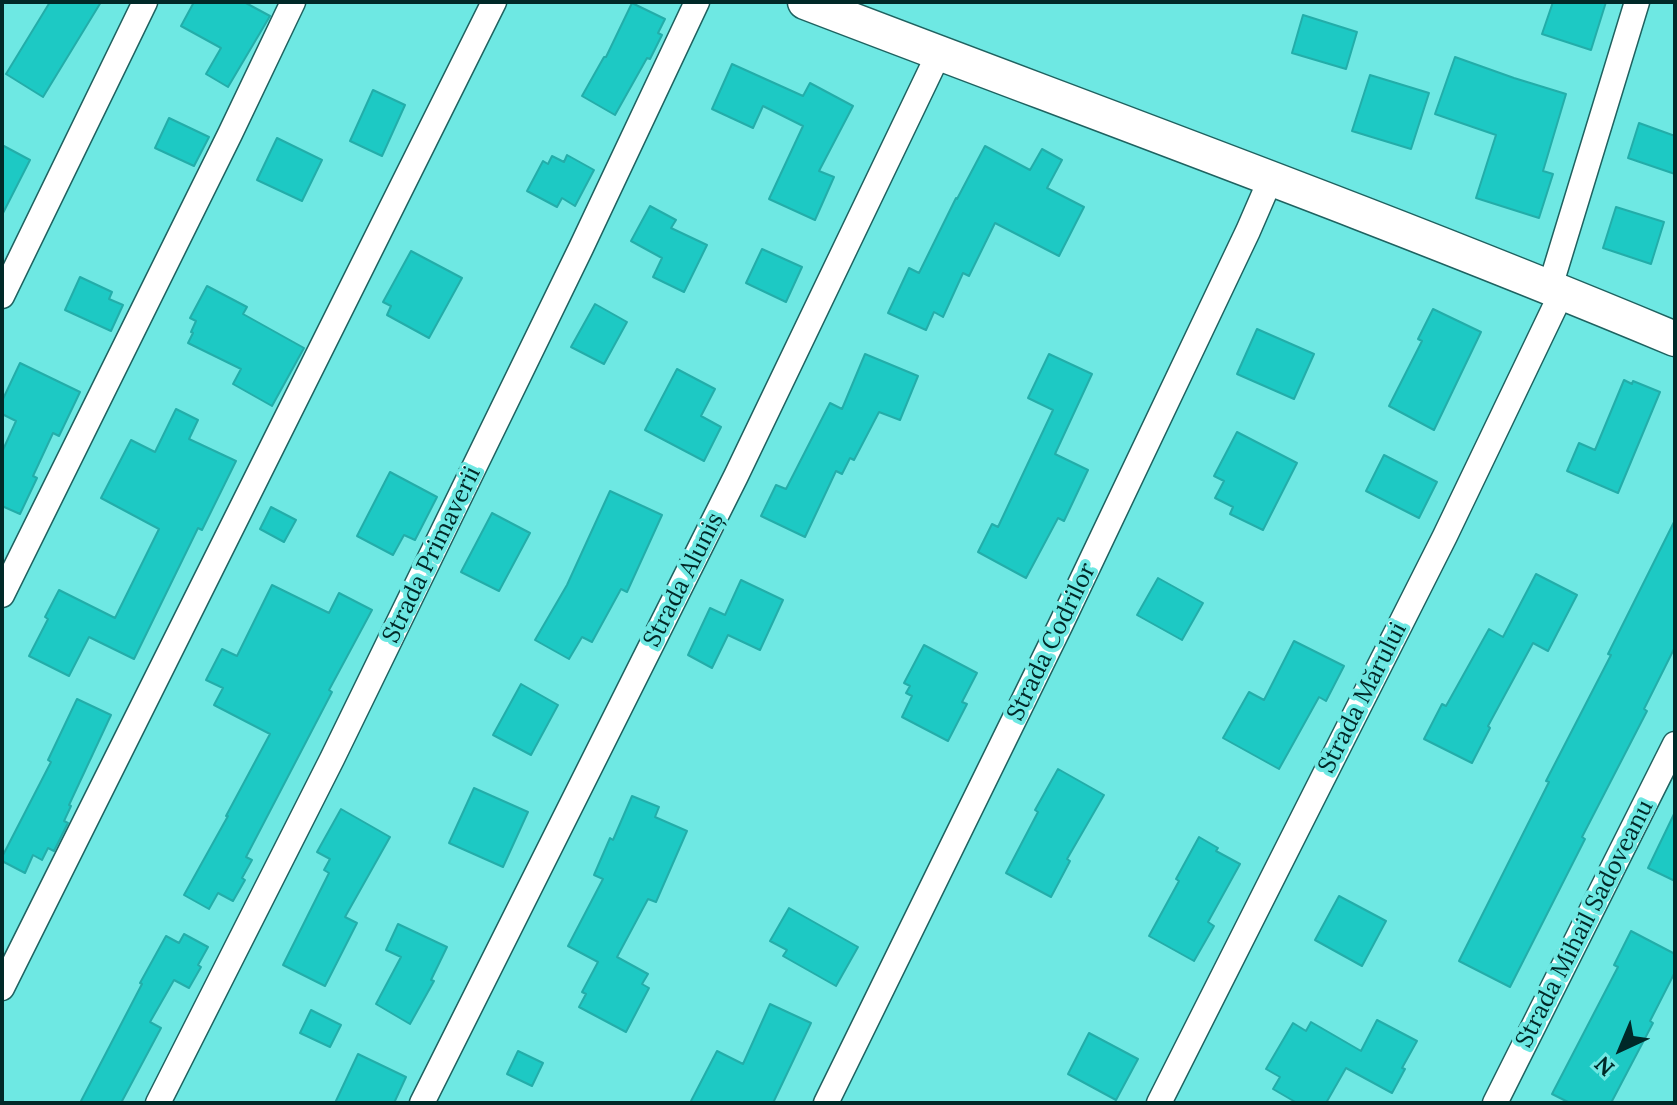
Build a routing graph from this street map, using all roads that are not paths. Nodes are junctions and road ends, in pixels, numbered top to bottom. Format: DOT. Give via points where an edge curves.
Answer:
graph roads {
  1 [pos="145,2"];
  2 [pos="293,2"];
  3 [pos="494,2"];
  4 [pos="697,2"];
  5 [pos="805,2"];
  6 [pos="1637,2"];
  7 [pos="939,53"];
  8 [pos="1271,178"];
  9 [pos="1556,290"];
  10 [pos="2,296"];
  11 [pos="1675,339"];
  12 [pos="2,595"];
  13 [pos="1675,744"];
  14 [pos="1667,779"];
  15 [pos="2,988"];
  16 [pos="158,1103"];
  17 [pos="422,1103"];
  18 [pos="826,1103"];
  19 [pos="1159,1103"];
  20 [pos="1495,1103"];
  1 -- 10 [label="street"];
  2 -- 12 [label="street"];
  3 -- 15 [label="street"];
  4 -- 16 [label="street, Strada Primaverii" via="346,730"];
  5 -- 7 [label="main road"];
  6 -- 9 [label="street, Strada Mărului"];
  7 -- 8 [label="main road"];
  7 -- 17 [label="street, Strada Aluniș" via="736,476"];
  8 -- 9 [label="main road"];
  8 -- 18 [label="street, Strada Codrilor" via="1068,610"];
  9 -- 11 [label="main road"];
  9 -- 19 [label="street, Strada Mărului" via="1445,536"];
  13 -- 14 [label="street, Strada Mihail Sadoveanu"];
  14 -- 20 [label="street, Strada Mihail Sadoveanu"];
}
